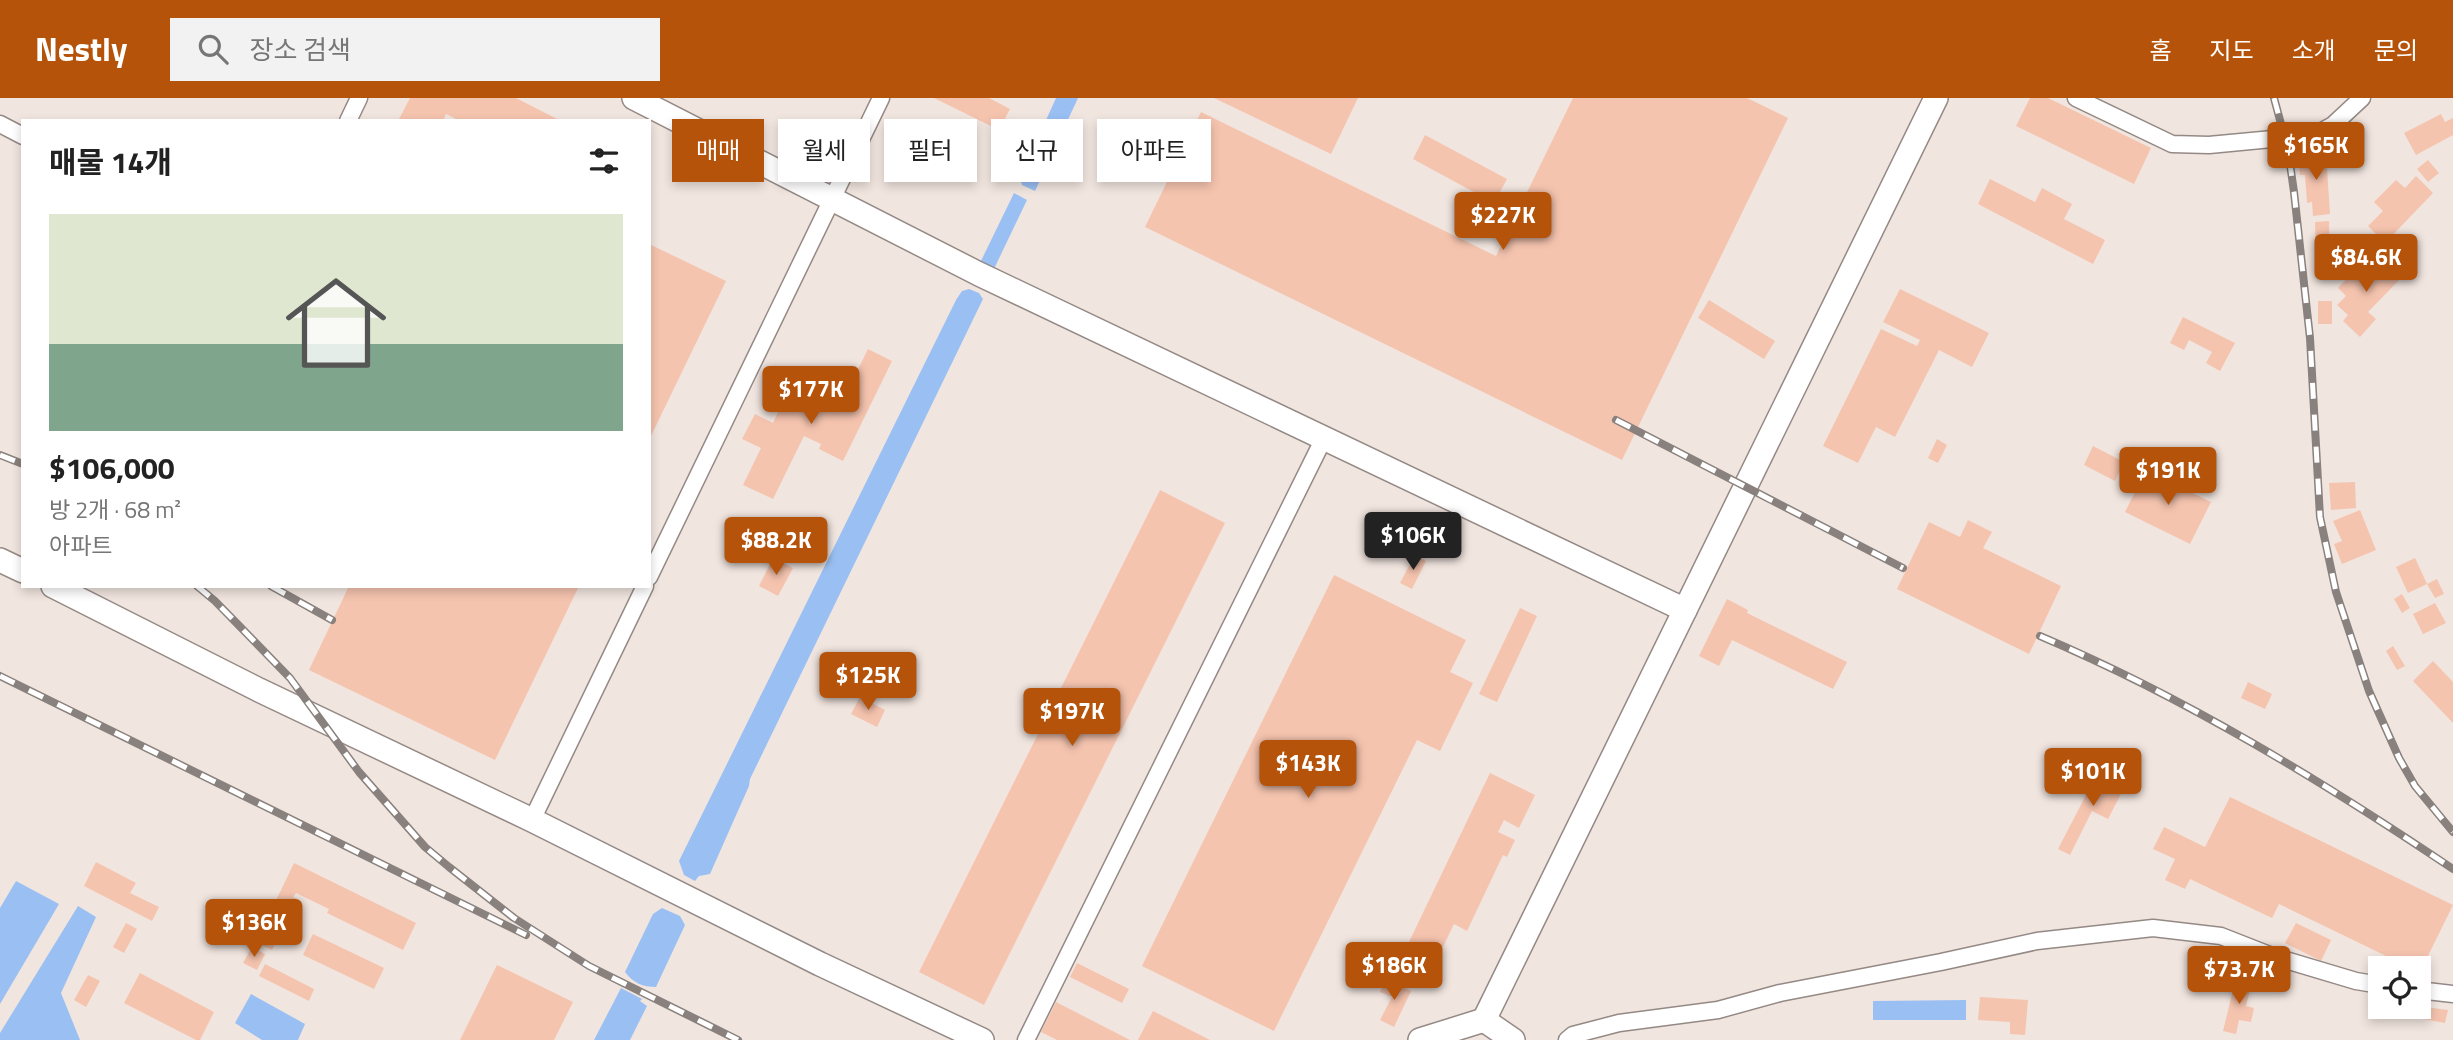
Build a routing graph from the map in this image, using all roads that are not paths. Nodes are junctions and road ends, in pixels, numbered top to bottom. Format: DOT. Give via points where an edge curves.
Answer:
graph roads {
  1 [pos="359,98"];
  2 [pos="634,98"];
  3 [pos="881,98"];
  4 [pos="1936,98"];
  5 [pos="2076,98"];
  6 [pos="2362,98"];
  7 [pos="349,119"];
  8 [pos="0,124"];
  9 [pos="21,135"];
  10 [pos="831,198"];
  11 [pos="1324,438"];
  12 [pos="0,560"];
  13 [pos="21,570"];
  14 [pos="651,573"];
  15 [pos="57,588"];
  16 [pos="644,588"];
  17 [pos="1685,610"];
  18 [pos="532,820"];
  19 [pos="2368,983"];
  20 [pos="2431,991"];
  21 [pos="2453,994"];
  22 [pos="1484,1020"];
  23 [pos="982,1040"];
  24 [pos="1026,1040"];
  25 [pos="1420,1040"];
  26 [pos="1513,1040"];
  27 [pos="1567,1040"];
  1 -- 7 [label="street"];
  2 -- 10 [label="street"];
  3 -- 10 [label="street"];
  4 -- 17 [label="street"];
  5 -- 6 [label="street" via="2172,144 2209,145 2315,135"];
  8 -- 9 [label="street"];
  10 -- 11 [label="street" via="979,274"];
  10 -- 14 [label="street"];
  11 -- 17 [label="street"];
  11 -- 24 [label="street"];
  12 -- 13 [label="street"];
  15 -- 18 [label="street"];
  16 -- 18 [label="street"];
  17 -- 22 [label="street"];
  18 -- 23 [label="street"];
  19 -- 27 [label="street" via="2272,956 2221,936 2153,928 2038,941 1780,993 1718,1010 1619,1023"];
  20 -- 21 [label="street"];
  22 -- 25 [label="street"];
  22 -- 26 [label="street"];
}
